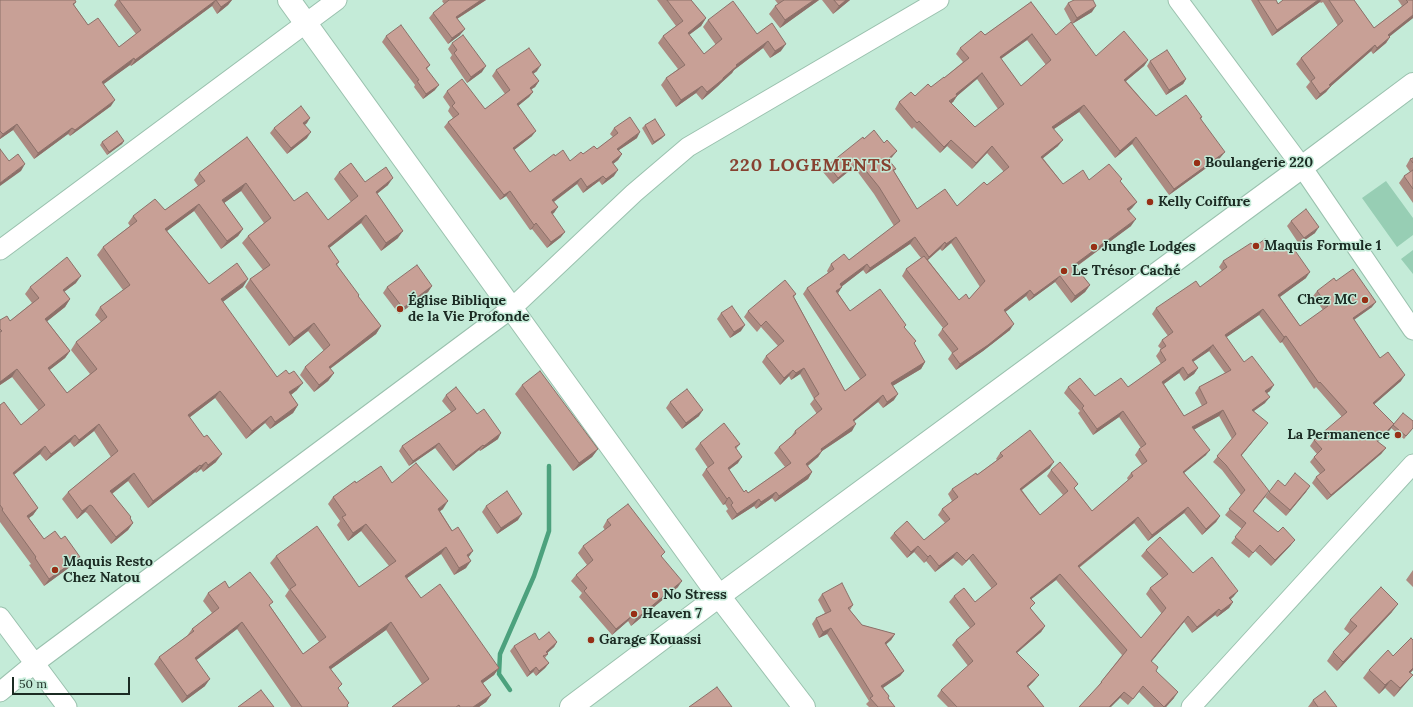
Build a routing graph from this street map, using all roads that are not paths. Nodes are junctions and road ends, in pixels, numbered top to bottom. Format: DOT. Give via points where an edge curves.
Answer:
graph roads {
  1 [pos="289,0"];
  2 [pos="337,0"];
  3 [pos="939,0"];
  4 [pos="1178,0"];
  5 [pos="306,22"];
  6 [pos="1413,84"];
  7 [pos="1302,167"];
  8 [pos="0,250"];
  9 [pos="512,308"];
  10 [pos="1413,330"];
  11 [pos="1413,464"];
  12 [pos="719,596"];
  13 [pos="0,617"];
  14 [pos="35,663"];
  15 [pos="0,692"];
  16 [pos="67,707"];
  17 [pos="571,707"];
  18 [pos="804,707"];
  19 [pos="1191,707"];
  1 -- 5 [label="street"];
  2 -- 5 [label="street"];
  3 -- 9 [label="street" via="688,147 634,193"];
  4 -- 7 [label="street"];
  5 -- 8 [label="street"];
  5 -- 9 [label="street"];
  6 -- 7 [label="street"];
  7 -- 10 [label="street"];
  7 -- 12 [label="street"];
  9 -- 12 [label="street"];
  9 -- 14 [label="street"];
  11 -- 19 [label="street"];
  12 -- 17 [label="street"];
  12 -- 18 [label="street"];
  13 -- 14 [label="street"];
  14 -- 15 [label="street"];
  14 -- 16 [label="street"];
}
